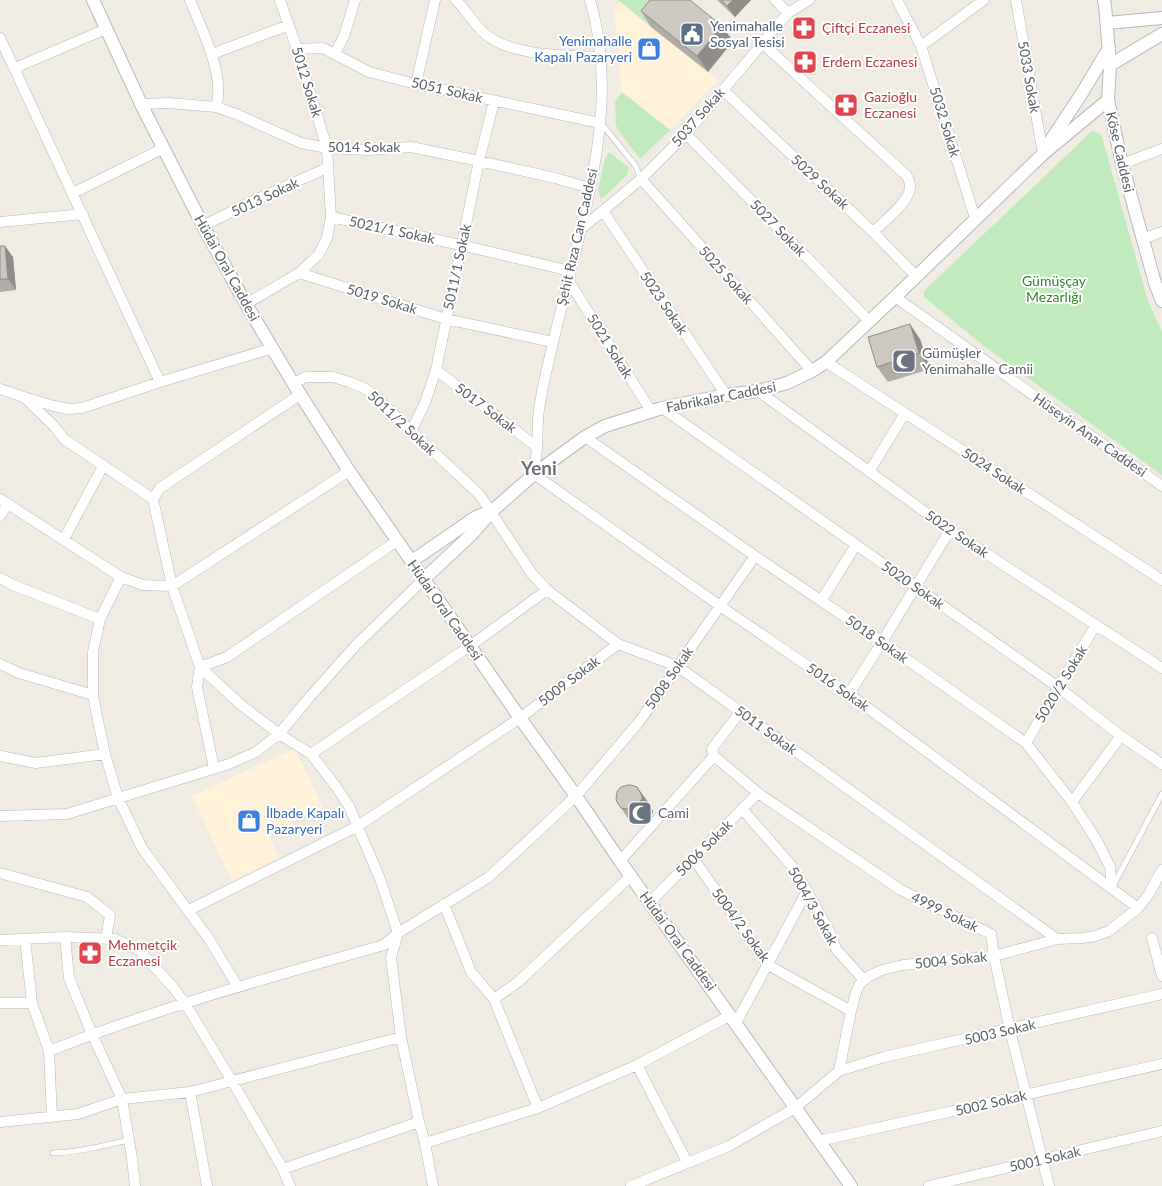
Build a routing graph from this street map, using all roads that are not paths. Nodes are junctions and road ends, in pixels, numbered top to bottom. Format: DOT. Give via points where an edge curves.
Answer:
graph roads {
  1 [pos="93,0"];
  2 [pos="190,0"];
  3 [pos="280,0"];
  4 [pos="355,0"];
  5 [pos="435,0"];
  6 [pos="457,0"];
  7 [pos="590,0"];
  8 [pos="775,0"];
  9 [pos="809,0"];
  10 [pos="897,0"];
  11 [pos="984,0"];
  12 [pos="1016,0"];
  13 [pos="1104,0"];
  14 [pos="788,13"];
  15 [pos="1162,18"];
  16 [pos="1106,24"];
  17 [pos="289,25"];
  18 [pos="106,29"];
  19 [pos="1162,34"];
  20 [pos="0,38"];
  21 [pos="762,43"];
  22 [pos="921,46"];
  23 [pos="1108,48"];
  24 [pos="297,49"];
  25 [pos="212,54"];
  26 [pos="335,54"];
  27 [pos="600,57"];
  28 [pos="1110,66"];
  29 [pos="15,68"];
  30 [pos="416,84"];
  31 [pos="722,90"];
  32 [pos="1108,100"];
  33 [pos="494,101"];
  34 [pos="141,104"];
  35 [pos="216,107"];
  36 [pos="600,123"];
  37 [pos="686,134"];
  38 [pos="164,148"];
  39 [pos="327,148"];
  40 [pos="1162,149"];
  41 [pos="1042,154"];
  42 [pos="479,161"];
  43 [pos="1122,164"];
  44 [pos="327,168"];
  45 [pos="641,179"];
  46 [pos="590,188"];
  47 [pos="73,193"];
  48 [pos="603,211"];
  49 [pos="83,214"];
  50 [pos="330,217"];
  51 [pos="975,218"];
  52 [pos="0,222"];
  53 [pos="203,226"];
  54 [pos="581,229"];
  55 [pos="873,232"];
  56 [pos="1162,232"];
  57 [pos="1142,239"];
  58 [pos="461,245"];
  59 [pos="299,273"];
  60 [pos="569,275"];
  61 [pos="916,276"];
  62 [pos="896,297"];
  63 [pos="1162,301"];
  64 [pos="246,304"];
  65 [pos="446,319"];
  66 [pos="869,321"];
  67 [pos="553,342"];
  68 [pos="273,348"];
  69 [pos="826,362"];
  70 [pos="436,370"];
  71 [pos="812,371"];
  72 [pos="160,382"];
  73 [pos="293,383"];
  74 [pos="0,389"];
  75 [pos="758,391"];
  76 [pos="301,394"];
  77 [pos="726,396"];
  78 [pos="24,398"];
  79 [pos="657,410"];
  80 [pos="905,413"];
  81 [pos="411,431"];
  82 [pos="585,438"];
  83 [pos="537,446"];
  84 [pos="103,466"];
  85 [pos="349,471"];
  86 [pos="869,472"];
  87 [pos="534,474"];
  88 [pos="1162,486"];
  89 [pos="153,499"];
  90 [pos="4,501"];
  91 [pos="491,512"];
  92 [pos="0,516"];
  93 [pos="950,530"];
  94 [pos="64,539"];
  95 [pos="397,541"];
  96 [pos="856,545"];
  97 [pos="756,556"];
  98 [pos="412,562"];
  99 [pos="121,577"];
  100 [pos="0,578"];
  101 [pos="424,579"];
  102 [pos="1162,580"];
  103 [pos="172,586"];
  104 [pos="915,586"];
  105 [pos="548,590"];
  106 [pos="821,601"];
  107 [pos="720,606"];
  108 [pos="100,620"];
  109 [pos="1096,625"];
  110 [pos="882,642"];
  111 [pos="618,644"];
  112 [pos="470,646"];
  113 [pos="0,664"];
  114 [pos="677,666"];
  115 [pos="200,667"];
  116 [pos="1162,668"];
  117 [pos="1058,686"];
  118 [pos="849,694"];
  119 [pos="93,695"];
  120 [pos="740,712"];
  121 [pos="520,718"];
  122 [pos="279,734"];
  123 [pos="1121,736"];
  124 [pos="1026,743"];
  125 [pos="105,754"];
  126 [pos="311,754"];
  127 [pos="0,756"];
  128 [pos="714,756"];
  129 [pos="1162,764"];
  130 [pos="214,768"];
  131 [pos="758,793"];
  132 [pos="1162,794"];
  133 [pos="576,796"];
  134 [pos="118,798"];
  135 [pos="1072,802"];
  136 [pos="742,809"];
  137 [pos="0,816"];
  138 [pos="358,826"];
  139 [pos="694,858"];
  140 [pos="620,861"];
  141 [pos="1162,870"];
  142 [pos="0,873"];
  143 [pos="631,876"];
  144 [pos="1112,889"];
  145 [pos="807,891"];
  146 [pos="650,902"];
  147 [pos="444,904"];
  148 [pos="1138,908"];
  149 [pos="189,910"];
  150 [pos="398,933"];
  151 [pos="65,937"];
  152 [pos="1152,938"];
  153 [pos="25,939"];
  154 [pos="106,939"];
  155 [pos="1057,939"];
  156 [pos="0,940"];
  157 [pos="994,956"];
  158 [pos="768,965"];
  159 [pos="1162,976"];
  160 [pos="864,980"];
  161 [pos="238,987"];
  162 [pos="1162,994"];
  163 [pos="494,999"];
  164 [pos="0,1003"];
  165 [pos="32,1003"];
  166 [pos="185,1003"];
  167 [pos="851,1011"];
  168 [pos="734,1019"];
  169 [pos="1010,1030"];
  170 [pos="92,1034"];
  171 [pos="401,1037"];
  172 [pos="49,1051"];
  173 [pos="1162,1064"];
  174 [pos="637,1065"];
  175 [pos="839,1071"];
  176 [pos="232,1081"];
  177 [pos="190,1092"];
  178 [pos="1026,1095"];
  179 [pos="122,1099"];
  180 [pos="538,1108"];
  181 [pos="794,1108"];
  182 [pos="52,1117"];
  183 [pos="0,1122"];
  184 [pos="419,1122"];
  185 [pos="1162,1131"];
  186 [pos="129,1140"];
  187 [pos="819,1141"];
  188 [pos="426,1143"];
  189 [pos="53,1153"];
  190 [pos="1042,1160"];
  191 [pos="687,1162"];
  192 [pos="283,1169"];
  193 [pos="135,1186"];
  194 [pos="207,1186"];
  195 [pos="290,1186"];
  196 [pos="433,1186"];
  197 [pos="631,1186"];
  198 [pos="851,1186"];
  199 [pos="929,1186"];
  200 [pos="1049,1186"];
  1 -- 18 [label="street, Hüdai Oral Caddesi"];
  2 -- 25 [label="street"];
  3 -- 17 [label="street, 5012 Sokak"];
  4 -- 26 [label="street"];
  5 -- 30 [label="street"];
  6 -- 27 [label="street" via="483,32 495,41 539,53"];
  7 -- 27 [label="street, Şehit Rıza Can Caddesi"];
  8 -- 14 [label="street"];
  9 -- 14 [label="street, 5037 Sokak"];
  10 -- 22 [label="street, 5032 Sokak"];
  11 -- 22 [label="street"];
  12 -- 41 [label="street, 5033 Sokak"];
  13 -- 16 [label="street, Köse Caddesi"];
  14 -- 21 [label="street, 5037 Sokak"];
  15 -- 16 [label="street"];
  16 -- 23 [label="street, Köse Caddesi"];
  17 -- 24 [label="street, 5012 Sokak"];
  17 -- 25 [label="street"];
  18 -- 29 [label="street"];
  18 -- 34 [label="street, Hüdai Oral Caddesi"];
  19 -- 28 [label="street"];
  20 -- 29 [label="street"];
  21 -- 31 [label="street, 5037 Sokak"];
  21 -- 55 [label="street" via="906,175 910,187 905,200"];
  22 -- 51 [label="street, 5032 Sokak"];
  23 -- 28 [label="street, Köse Caddesi"];
  23 -- 41 [label="street, Fabrikalar Caddesi"];
  24 -- 26 [label="street, 5051 Sokak" via="323,48"];
  24 -- 39 [label="street, 5012 Sokak"];
  25 -- 35 [label="street" via="219,94"];
  26 -- 30 [label="street, 5051 Sokak" via="369,72"];
  27 -- 36 [label="street, Şehit Rıza Can Caddesi"];
  28 -- 32 [label="street, Köse Caddesi"];
  29 -- 47 [label="street"];
  30 -- 33 [label="street, 5051 Sokak"];
  31 -- 37 [label="street, 5037 Sokak"];
  31 -- 55 [label="street, 5029 Sokak"];
  32 -- 41 [label="street, Fabrikalar Caddesi"];
  32 -- 43 [label="street, Köse Caddesi"];
  33 -- 36 [label="street, 5051 Sokak"];
  33 -- 42 [label="street, 5011/1 Sokak"];
  34 -- 35 [label="street, 5014 Sokak" via="169,102"];
  34 -- 38 [label="street, Hüdai Oral Caddesi"];
  35 -- 39 [label="street, 5014 Sokak" via="301,143"];
  36 -- 45 [label="lane" via="635,165"];
  36 -- 46 [label="street, Şehit Rıza Can Caddesi"];
  37 -- 45 [label="street, 5037 Sokak"];
  37 -- 66 [label="street, 5027 Sokak"];
  38 -- 47 [label="street"];
  38 -- 53 [label="street, Hüdai Oral Caddesi"];
  39 -- 42 [label="street, 5014 Sokak" via="368,150 411,146"];
  39 -- 44 [label="street, 5012 Sokak"];
  40 -- 43 [label="street"];
  41 -- 51 [label="street, Fabrikalar Caddesi"];
  42 -- 46 [label="street, 5014 Sokak"];
  42 -- 58 [label="street, 5011/1 Sokak"];
  43 -- 57 [label="street, Köse Caddesi"];
  44 -- 50 [label="street, 5012 Sokak"];
  44 -- 53 [label="street, 5013 Sokak"];
  45 -- 48 [label="street, 5037 Sokak"];
  45 -- 71 [label="street, 5025 Sokak"];
  46 -- 54 [label="street, Şehit Rıza Can Caddesi"];
  47 -- 49 [label="street"];
  48 -- 54 [label="street, 5037 Sokak"];
  48 -- 77 [label="street, 5023 Sokak"];
  49 -- 52 [label="street"];
  49 -- 72 [label="street"];
  50 -- 58 [label="street, 5021/1 Sokak"];
  50 -- 59 [label="street, 5012 Sokak" via="319,254"];
  51 -- 61 [label="street, Fabrikalar Caddesi"];
  53 -- 64 [label="street, Hüdai Oral Caddesi"];
  54 -- 60 [label="street, Şehit Rıza Can Caddesi"];
  55 -- 61 [label="street, 5029 Sokak"];
  56 -- 57 [label="street"];
  57 -- 63 [label="street, Köse Caddesi"];
  58 -- 60 [label="street, 5021/1 Sokak"];
  58 -- 65 [label="street, 5011/1 Sokak"];
  59 -- 64 [label="street, 5012 Sokak"];
  59 -- 65 [label="street, 5019 Sokak"];
  60 -- 67 [label="street, Şehit Rıza Can Caddesi"];
  60 -- 79 [label="street, 5021 Sokak"];
  61 -- 62 [label="street, Fabrikalar Caddesi"];
  62 -- 66 [label="street, Fabrikalar Caddesi"];
  62 -- 88 [label="street, Hüseyin Anar Caddesi"];
  64 -- 68 [label="street, Hüdai Oral Caddesi"];
  65 -- 67 [label="street, 5019 Sokak"];
  65 -- 70 [label="street, 5011/1 Sokak"];
  66 -- 69 [label="street, Fabrikalar Caddesi"];
  67 -- 83 [label="street, Şehit Rıza Can Caddesi" via="540,406"];
  68 -- 72 [label="street"];
  68 -- 73 [label="street, Hüdai Oral Caddesi"];
  69 -- 71 [label="street, Fabrikalar Caddesi"];
  69 -- 80 [label="street, 5024 Sokak"];
  70 -- 81 [label="street, 5011/1 Sokak"];
  70 -- 83 [label="street, 5017 Sokak"];
  71 -- 75 [label="street, Fabrikalar Caddesi" via="787,383"];
  72 -- 78 [label="street" via="82,408 68,409"];
  73 -- 76 [label="street, Hüdai Oral Caddesi"];
  73 -- 81 [label="street, 5011/2 Sokak" via="306,377 320,376 364,388"];
  74 -- 78 [label="street"];
  75 -- 77 [label="street, Fabrikalar Caddesi"];
  75 -- 86 [label="street, 5022 Sokak"];
  76 -- 85 [label="street, Hüdai Oral Caddesi"];
  76 -- 89 [label="street" via="160,488"];
  77 -- 79 [label="street, Fabrikalar Caddesi"];
  78 -- 84 [label="street" via="64,439"];
  79 -- 82 [label="street, Fabrikalar Caddesi" via="605,426"];
  79 -- 96 [label="street, 5020 Sokak"];
  80 -- 86 [label="street"];
  80 -- 102 [label="street, 5024 Sokak"];
  81 -- 91 [label="street, 5011/2 Sokak" via="479,494"];
  82 -- 87 [label="street, Fabrikalar Caddesi"];
  82 -- 97 [label="street, 5018 Sokak"];
  83 -- 87 [label="street, Şehit Rıza Can Caddesi"];
  84 -- 89 [label="street"];
  84 -- 94 [label="street"];
  85 -- 95 [label="street, Hüdai Oral Caddesi"];
  85 -- 103 [label="street"];
  86 -- 93 [label="street, 5022 Sokak"];
  87 -- 91 [label="street, Fabrikalar Caddesi"];
  87 -- 107 [label="street, 5016 Sokak"];
  89 -- 103 [label="street"];
  90 -- 92 [label="street"];
  90 -- 94 [label="street"];
  91 -- 98 [label="street, Fabrikalar Caddesi" via="476,517"];
  91 -- 101 [label="street, Fabrikalar Caddesi"];
  91 -- 105 [label="street, 5011 Sokak" via="532,574"];
  93 -- 104 [label="street"];
  93 -- 109 [label="street, 5022 Sokak"];
  94 -- 99 [label="street"];
  95 -- 98 [label="street, Hüdai Oral Caddesi"];
  95 -- 115 [label="street" via="227,657"];
  96 -- 104 [label="street, 5020 Sokak"];
  96 -- 106 [label="street"];
  97 -- 106 [label="street, 5018 Sokak"];
  97 -- 107 [label="street, 5008 Sokak"];
  98 -- 101 [label="street, Hüdai Oral Caddesi"];
  99 -- 103 [label="street" via="143,585"];
  99 -- 108 [label="street"];
  100 -- 108 [label="street"];
  101 -- 112 [label="street, Hüdai Oral Caddesi"];
  101 -- 122 [label="street" via="356,645"];
  103 -- 115 [label="street"];
  104 -- 110 [label="street"];
  104 -- 117 [label="street, 5020 Sokak"];
  105 -- 111 [label="street, 5011 Sokak"];
  105 -- 112 [label="street"];
  106 -- 110 [label="street, 5018 Sokak"];
  107 -- 114 [label="street, 5008 Sokak"];
  107 -- 118 [label="street, 5016 Sokak"];
  108 -- 119 [label="street" via="93,652"];
  109 -- 116 [label="street, 5022 Sokak"];
  109 -- 117 [label="street, 5020/2 Sokak"];
  110 -- 118 [label="street"];
  110 -- 124 [label="street, 5018 Sokak"];
  111 -- 114 [label="street, 5011 Sokak"];
  111 -- 121 [label="street, 5009 Sokak"];
  112 -- 121 [label="street, Hüdai Oral Caddesi"];
  112 -- 126 [label="street"];
  113 -- 119 [label="street" via="19,673"];
  114 -- 120 [label="street, 5011 Sokak"];
  114 -- 133 [label="street, 5008 Sokak" via="639,722"];
  115 -- 122 [label="street"];
  115 -- 130 [label="street" via="197,687"];
  117 -- 123 [label="street, 5020 Sokak"];
  117 -- 124 [label="street, 5020/2 Sokak"];
  118 -- 144 [label="street, 5016 Sokak"];
  119 -- 125 [label="street"];
  120 -- 128 [label="street" via="712,749"];
  120 -- 155 [label="street, 5011 Sokak"];
  121 -- 133 [label="street, Hüdai Oral Caddesi"];
  121 -- 138 [label="street, 5009 Sokak"];
  122 -- 126 [label="street"];
  122 -- 130 [label="street" via="256,752"];
  123 -- 129 [label="street, 5020 Sokak"];
  123 -- 135 [label="street"];
  124 -- 135 [label="street, 5018 Sokak"];
  125 -- 127 [label="street" via="36,763"];
  125 -- 134 [label="street"];
  126 -- 138 [label="street" via="349,806"];
  128 -- 131 [label="street, 4999 Sokak"];
  128 -- 140 [label="street"];
  130 -- 134 [label="street"];
  131 -- 136 [label="street, 5006 Sokak"];
  131 -- 157 [label="street, 4999 Sokak" via="901,890 992,934"];
  132 -- 144 [label="lane"];
  133 -- 140 [label="street, Hüdai Oral Caddesi"];
  133 -- 147 [label="street, 5008 Sokak" via="489,877"];
  134 -- 137 [label="street" via="66,814"];
  134 -- 149 [label="street" via="142,848"];
  135 -- 144 [label="street, 5018 Sokak" via="1098,840 1110,867"];
  136 -- 139 [label="street, 5006 Sokak"];
  136 -- 145 [label="street, 5004/3 Sokak" via="791,865"];
  138 -- 149 [label="street, 5009 Sokak"];
  138 -- 150 [label="street"];
  139 -- 146 [label="street, 5006 Sokak"];
  139 -- 158 [label="street, 5004/2 Sokak"];
  140 -- 143 [label="street, Hüdai Oral Caddesi"];
  141 -- 148 [label="street, 5004 Sokak"];
  142 -- 154 [label="street" via="88,897 110,915"];
  143 -- 146 [label="street, Hüdai Oral Caddesi"];
  143 -- 163 [label="street" via="518,982"];
  144 -- 148 [label="street, 5016 Sokak"];
  145 -- 158 [label="street"];
  145 -- 160 [label="street, 5004/3 Sokak" via="836,949"];
  146 -- 168 [label="street, Hüdai Oral Caddesi"];
  147 -- 150 [label="street, 5008 Sokak"];
  147 -- 163 [label="street" via="471,972"];
  148 -- 155 [label="street, 5004 Sokak" via="1109,931 1095,936"];
  149 -- 161 [label="street"];
  150 -- 161 [label="street, 5008 Sokak" via="384,945"];
  150 -- 171 [label="street" via="391,958"];
  151 -- 153 [label="street"];
  151 -- 154 [label="street"];
  151 -- 170 [label="street" via="69,978"];
  152 -- 159 [label="street"];
  153 -- 156 [label="street"];
  153 -- 165 [label="street"];
  154 -- 166 [label="street" via="116,939 139,950"];
  155 -- 157 [label="street, 5004 Sokak"];
  157 -- 160 [label="street, 5004 Sokak" via="903,965 882,970"];
  157 -- 169 [label="street, 4999 Sokak"];
  158 -- 167 [label="street, 5004/2 Sokak"];
  158 -- 168 [label="street"];
  160 -- 167 [label="street" via="856,992"];
  161 -- 166 [label="street, 5008 Sokak"];
  162 -- 169 [label="street, 5003 Sokak"];
  163 -- 180 [label="street"];
  164 -- 165 [label="street"];
  165 -- 172 [label="street"];
  166 -- 170 [label="street, 5008 Sokak"];
  166 -- 176 [label="street"];
  167 -- 175 [label="street"];
  168 -- 174 [label="street"];
  168 -- 181 [label="street, Hüdai Oral Caddesi"];
  169 -- 175 [label="street, 5003 Sokak"];
  169 -- 178 [label="street, 4999 Sokak"];
  170 -- 172 [label="street, 5008 Sokak"];
  170 -- 179 [label="street"];
  171 -- 176 [label="street"];
  171 -- 184 [label="street"];
  172 -- 182 [label="street"];
  173 -- 178 [label="street, 5002 Sokak"];
  174 -- 180 [label="street"];
  174 -- 191 [label="street"];
  175 -- 181 [label="street"];
  176 -- 177 [label="street"];
  176 -- 192 [label="street"];
  177 -- 179 [label="street"];
  177 -- 194 [label="street"];
  178 -- 187 [label="street, 5002 Sokak"];
  178 -- 190 [label="street, 4999 Sokak"];
  179 -- 182 [label="street" via="78,1114"];
  179 -- 186 [label="street"];
  180 -- 188 [label="street"];
  181 -- 187 [label="street, Hüdai Oral Caddesi"];
  181 -- 191 [label="street" via="729,1146"];
  182 -- 183 [label="street"];
  184 -- 188 [label="street"];
  184 -- 192 [label="street"];
  185 -- 190 [label="street, 5001 Sokak"];
  186 -- 189 [label="lane"];
  186 -- 193 [label="street"];
  187 -- 198 [label="street, Hüdai Oral Caddesi"];
  188 -- 196 [label="street"];
  190 -- 199 [label="street, 5001 Sokak"];
  190 -- 200 [label="street, 4999 Sokak"];
  191 -- 197 [label="street"];
  192 -- 195 [label="street"];
}
